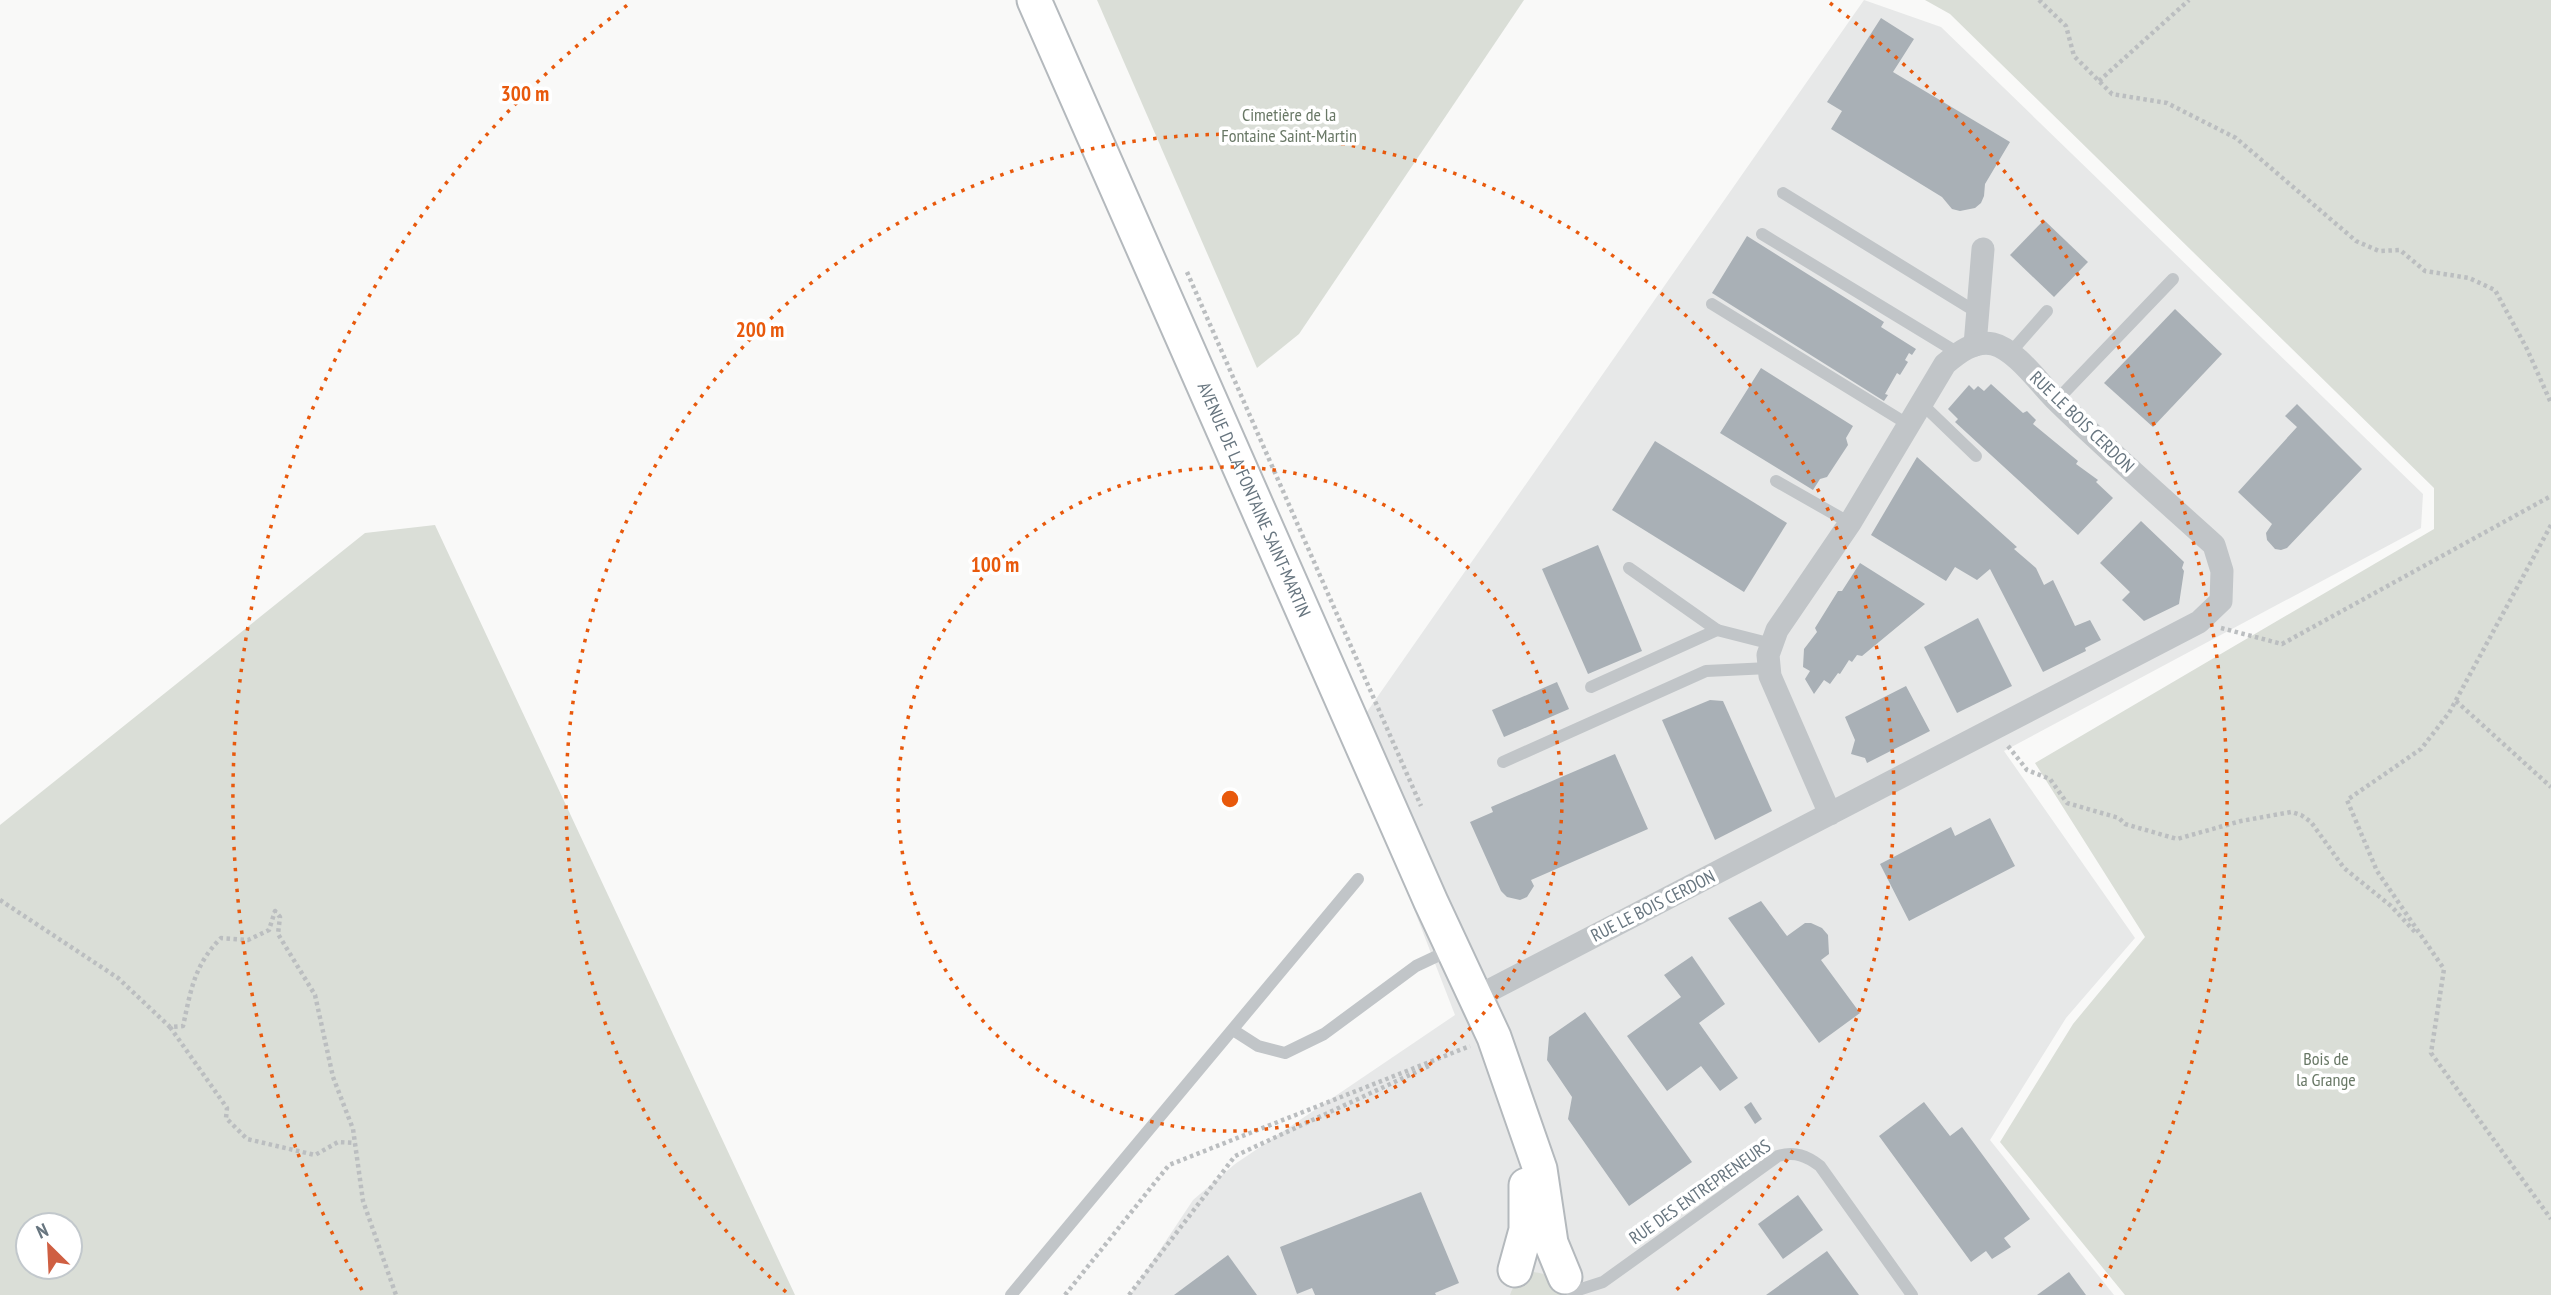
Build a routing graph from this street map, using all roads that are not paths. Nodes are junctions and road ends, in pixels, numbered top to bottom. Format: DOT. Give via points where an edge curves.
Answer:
graph roads {
  1 [pos="1034,0"];
  2 [pos="1783,193"];
  3 [pos="1762,234"];
  4 [pos="1983,249"];
  5 [pos="2174,279"];
  6 [pos="1712,304"];
  7 [pos="2047,311"];
  8 [pos="1978,313"];
  9 [pos="1966,349"];
  10 [pos="2010,353"];
  11 [pos="2057,400"];
  12 [pos="1922,404"];
  13 [pos="1909,425"];
  14 [pos="1976,456"];
  15 [pos="1776,481"];
  16 [pos="1850,523"];
  17 [pos="1629,568"];
  18 [pos="1717,630"];
  19 [pos="1772,644"];
  20 [pos="1769,668"];
  21 [pos="1591,687"];
  22 [pos="1503,762"];
  23 [pos="1830,814"];
  24 [pos="1358,880"];
  25 [pos="1452,949"];
  26 [pos="1475,998"];
  27 [pos="1233,1030"];
  28 [pos="1527,1138"];
  29 [pos="1508,1282"];
  30 [pos="1570,1288"];
  31 [pos="1011,1295"];
  32 [pos="1912,1295"];
  1 -- 25 [label="main road, AVENUE DE LA FONTAINE SAINT-MARTIN"];
  2 -- 8 [label="lane"];
  3 -- 9 [label="lane"];
  4 -- 8 [label="street"];
  5 -- 11 [label="lane"];
  6 -- 13 [label="lane"];
  7 -- 10 [label="lane"];
  8 -- 9 [label="street"];
  9 -- 10 [label="street" via="1993,344"];
  9 -- 12 [label="street" via="1945,365"];
  10 -- 11 [label="street, RUE LE BOIS CERDON"];
  11 -- 23 [label="street, RUE LE BOIS CERDON" via="2214,545 2222,571 2221,601 2199,622"];
  12 -- 13 [label="street"];
  12 -- 14 [label="lane"];
  13 -- 16 [label="street"];
  15 -- 16 [label="lane"];
  16 -- 19 [label="street"];
  17 -- 18 [label="lane"];
  18 -- 19 [label="lane"];
  18 -- 21 [label="lane"];
  19 -- 20 [label="street"];
  20 -- 22 [label="lane" via="1706,671"];
  20 -- 23 [label="street"];
  23 -- 26 [label="street, RUE LE BOIS CERDON"];
  24 -- 27 [label="lane"];
  25 -- 26 [label="main road, AVENUE DE LA FONTAINE SAINT-MARTIN"];
  25 -- 27 [label="lane" via="1416,966 1324,1034 1285,1053 1258,1046"];
  26 -- 28 [label="main road, AVENUE DE LA FONTAINE SAINT-MARTIN" via="1482,1042"];
  27 -- 31 [label="lane"];
  28 -- 29 [label="main road" via="1526,1230"];
  28 -- 30 [label="main road" via="1540,1169 1551,1243"];
  29 -- 30 [label="main road" via="1526,1265 1539,1264 1552,1267"];
  30 -- 32 [label="lane, RUE DES ENTREPRENEURS" via="1603,1282 1778,1156 1789,1153 1811,1158 1820,1166"];
}
